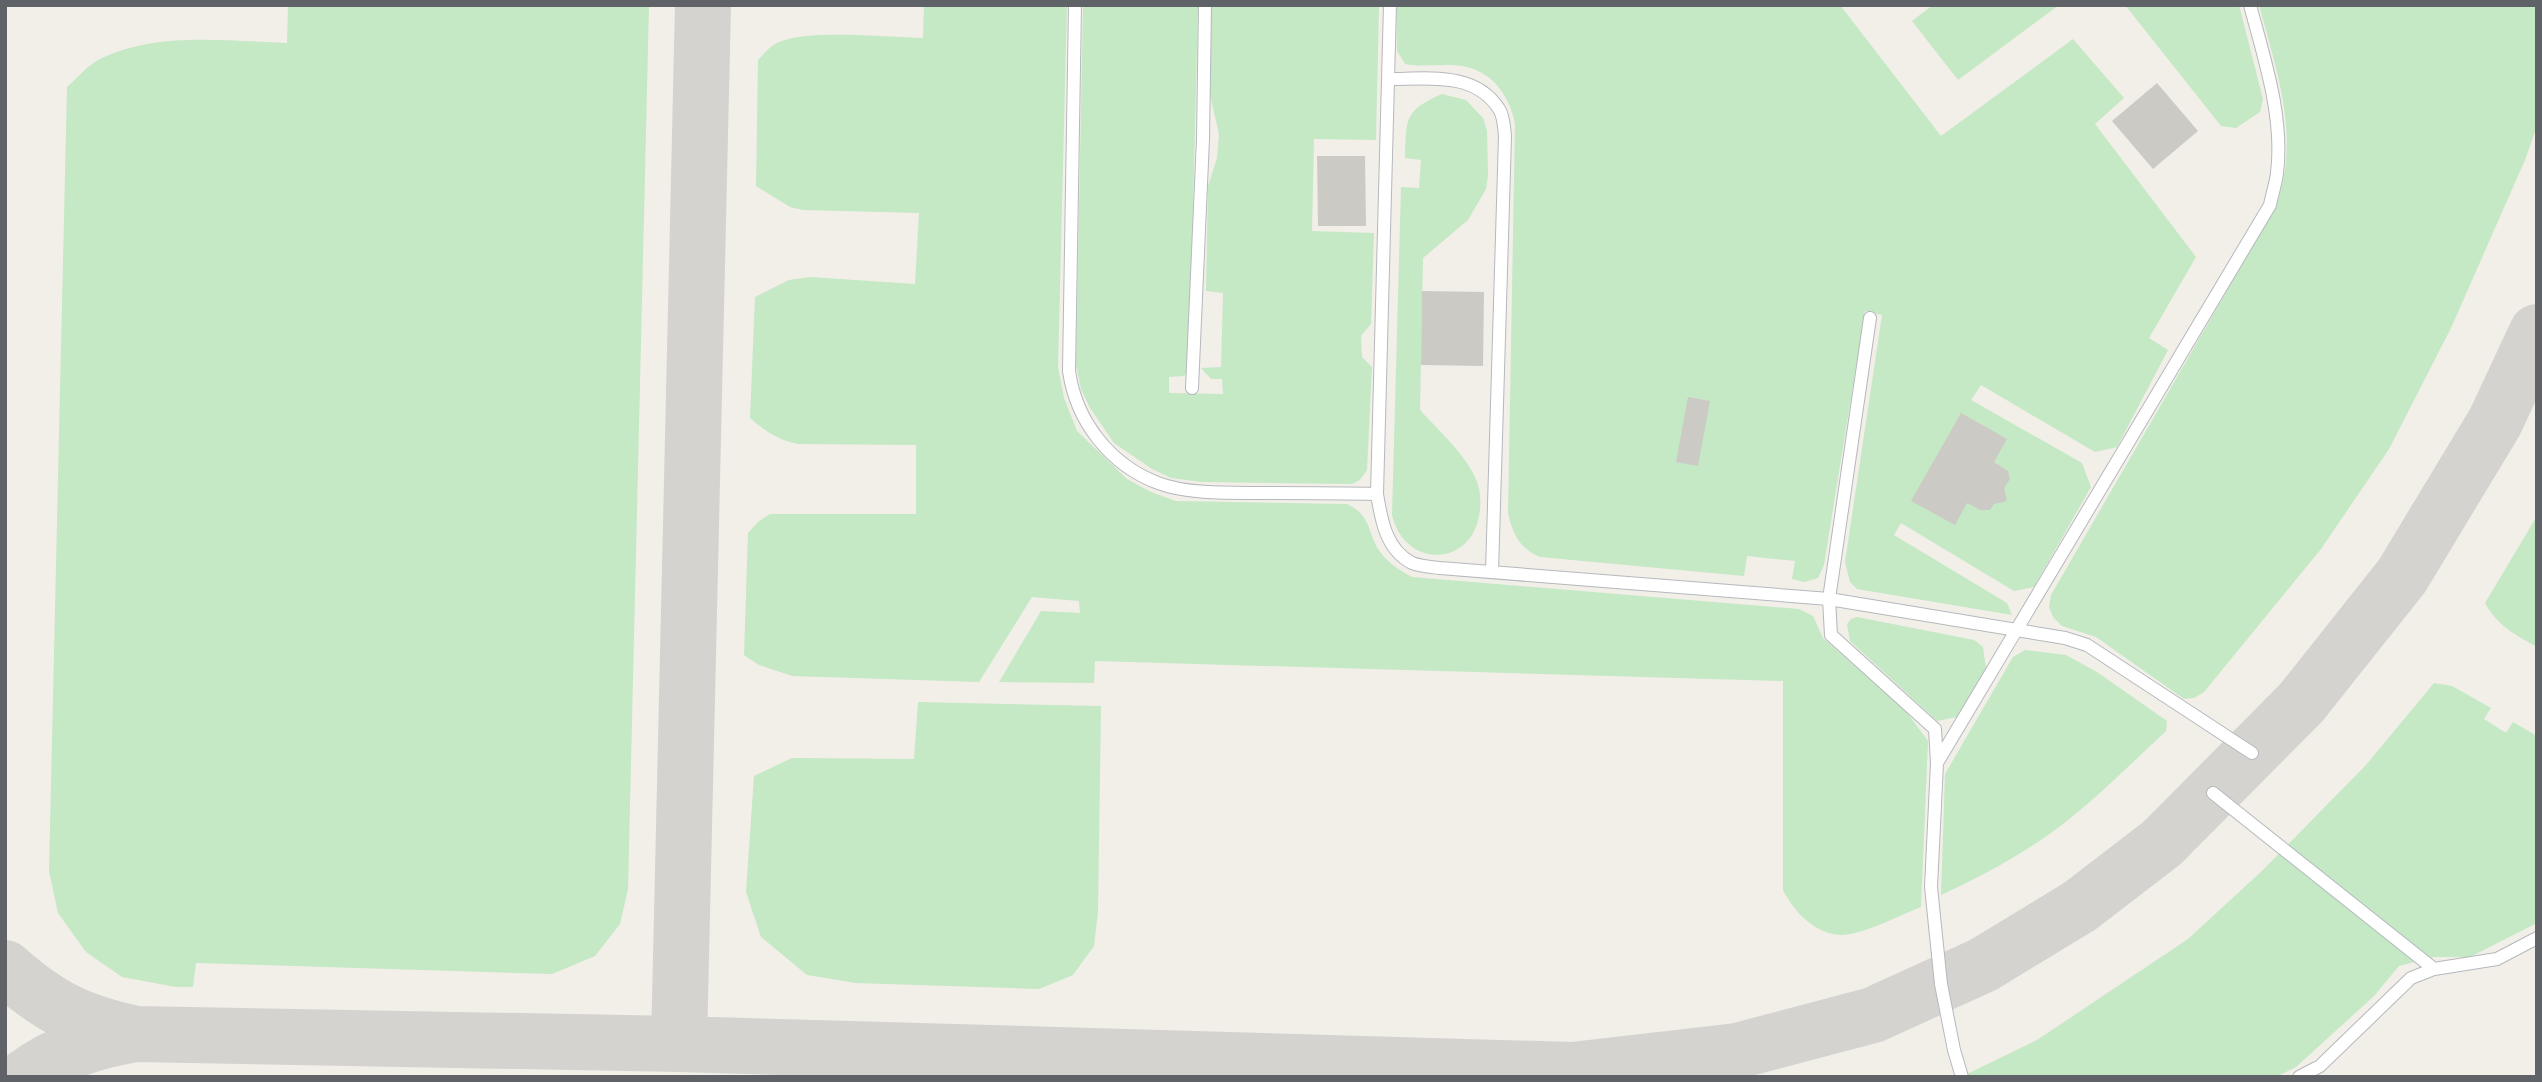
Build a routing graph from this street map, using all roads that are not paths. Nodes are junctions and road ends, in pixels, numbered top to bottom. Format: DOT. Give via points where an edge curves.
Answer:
graph roads {
  1 [pos="1075,5"];
  2 [pos="1205,5"];
  3 [pos="1390,5"];
  4 [pos="2250,5"];
  5 [pos="1388,79"];
  6 [pos="1870,318"];
  7 [pos="1192,388"];
  8 [pos="1377,494"];
  9 [pos="1492,572"];
  10 [pos="1829,599"];
  11 [pos="2016,631"];
  12 [pos="2252,753"];
  13 [pos="1937,763"];
  14 [pos="2213,793"];
  15 [pos="2537,937"];
  16 [pos="2434,969"];
  17 [pos="1962,1077"];
  18 [pos="2300,1077"];
  1 -- 8 [label="lane" via="1069,371 1073,395 1088,425 1111,452 1159,484 1210,493"];
  2 -- 7 [label="lane"];
  3 -- 5 [label="lane"];
  4 -- 11 [label="lane" via="2277,128 2278,172 2270,205"];
  5 -- 8 [label="lane"];
  5 -- 9 [label="lane" via="1452,78 1483,90 1501,111 1505,136"];
  6 -- 10 [label="lane"];
  8 -- 9 [label="lane" via="1382,526 1395,548 1412,563"];
  9 -- 10 [label="lane"];
  10 -- 11 [label="lane"];
  10 -- 13 [label="lane" via="1831,635 1936,729"];
  11 -- 12 [label="lane" via="2087,645"];
  11 -- 13 [label="lane"];
  13 -- 17 [label="lane" via="1931,887 1941,984"];
  14 -- 16 [label="lane"];
  15 -- 16 [label="lane" via="2497,959"];
  16 -- 18 [label="lane" via="2411,978 2320,1066"];
}
